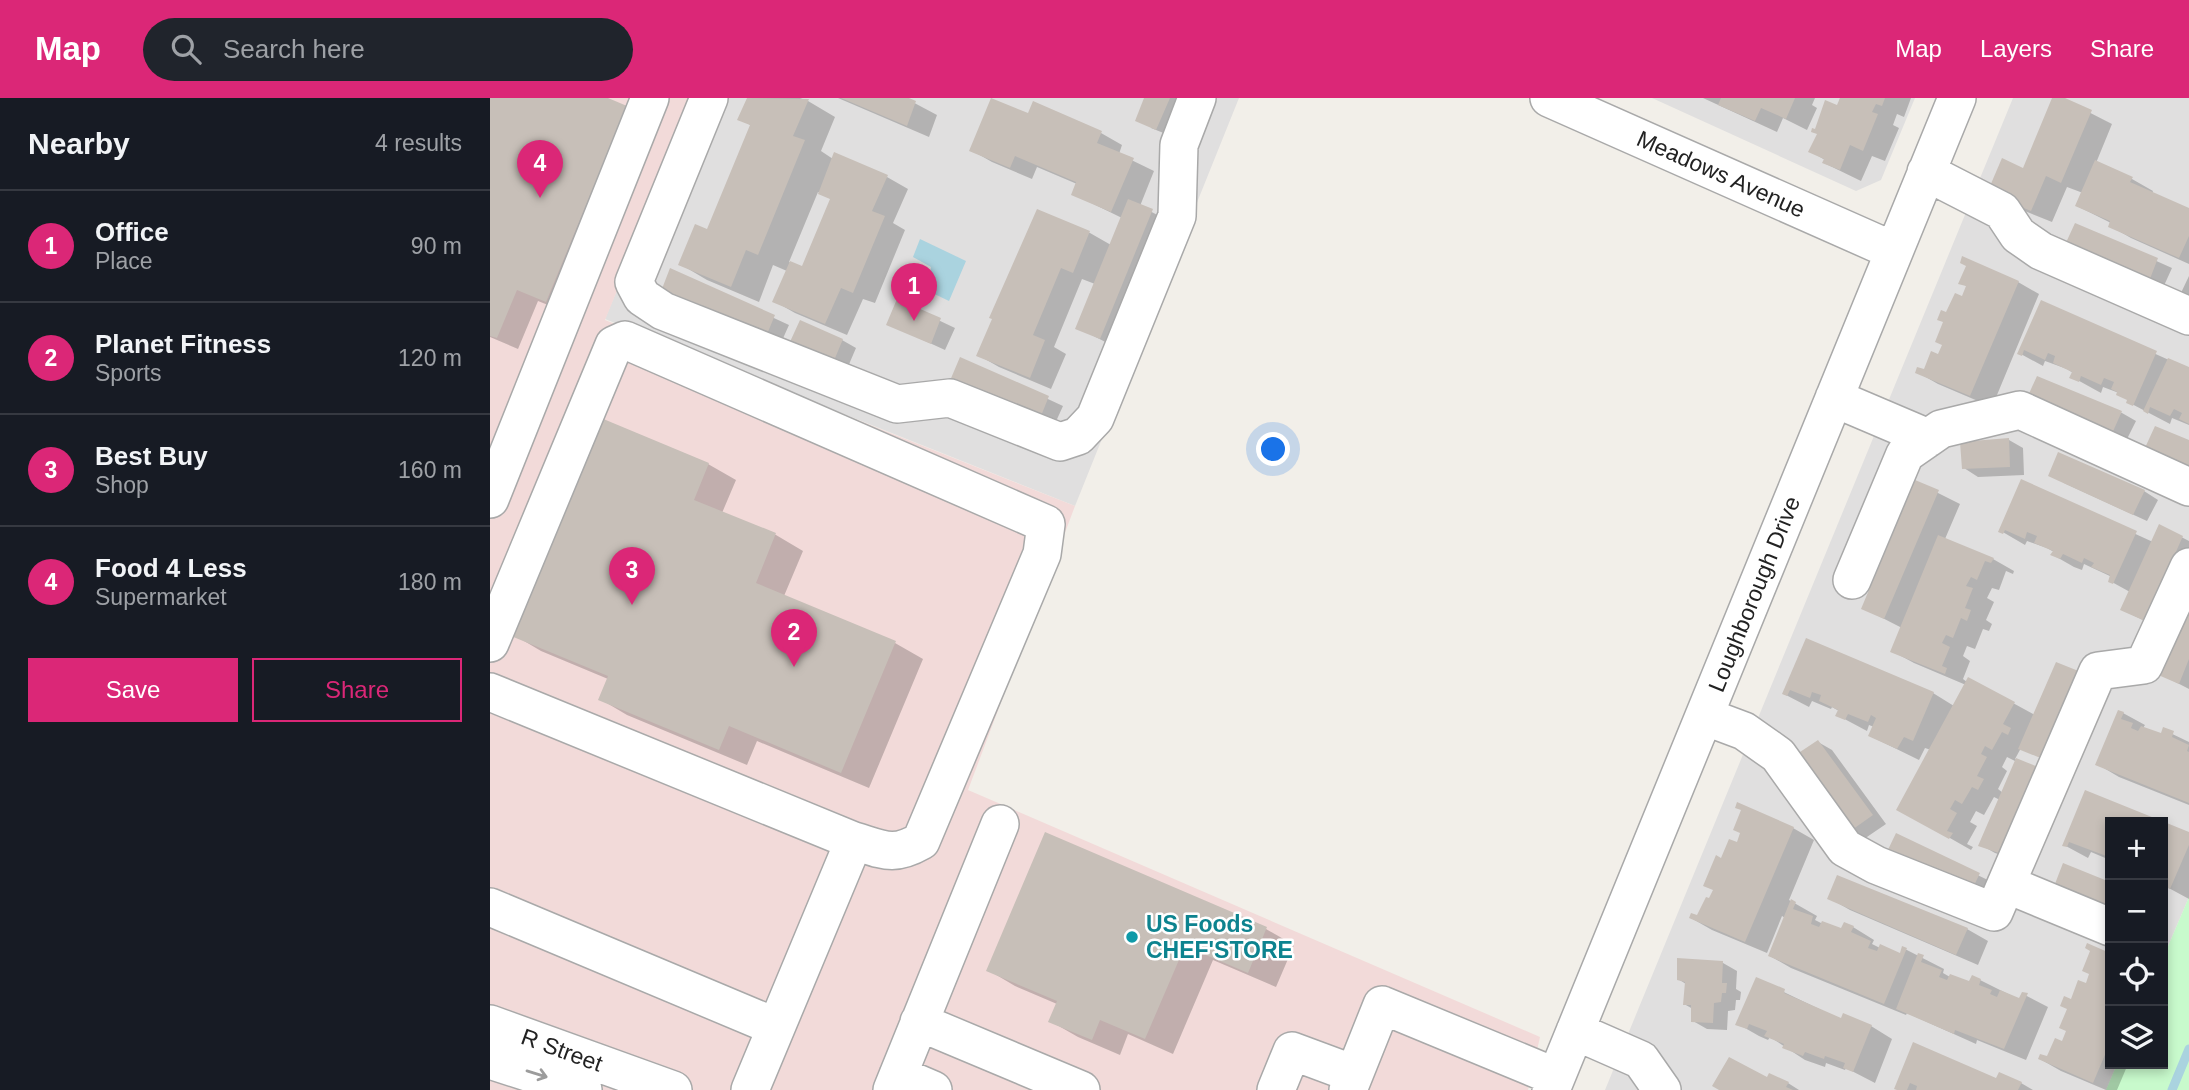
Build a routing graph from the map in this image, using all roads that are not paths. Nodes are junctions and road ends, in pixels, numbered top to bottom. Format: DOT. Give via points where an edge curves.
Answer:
graph roads {
  1 [pos="650,98"];
  2 [pos="709,98"];
  3 [pos="1197,98"];
  4 [pos="1549,98"];
  5 [pos="1957,98"];
  6 [pos="1926,173"];
  7 [pos="1894,251"];
  8 [pos="2189,316"];
  9 [pos="1833,398"];
  10 [pos="1928,438"];
  11 [pos="2189,487"];
  12 [pos="490,499"];
  13 [pos="2189,567"];
  14 [pos="1852,580"];
  15 [pos="490,643"];
  16 [pos="490,692"];
  17 [pos="1704,716"];
  18 [pos="1000,824"];
  19 [pos="854,841"];
  20 [pos="2006,884"];
  21 [pos="490,907"];
  22 [pos="2105,925"];
  23 [pos="919,1022"];
  24 [pos="490,1024"];
  25 [pos="776,1027"];
  26 [pos="1575,1031"];
  27 [pos="490,1060"];
  28 [pos="1351,1082"];
  29 [pos="895,1083"];
  30 [pos="1554,1084"];
  31 [pos="490,1085"];
  32 [pos="504,1090"];
  33 [pos="583,1090"];
  34 [pos="673,1090"];
  35 [pos="750,1090"];
  36 [pos="933,1090"];
  37 [pos="1081,1090"];
  38 [pos="1276,1090"];
  39 [pos="1662,1090"];
  1 -- 12 [label="street"];
  2 -- 3 [label="street" via="634,282 642,297 663,311 897,404 950,398 1060,442 1078,436 1095,418 1177,216 1179,145"];
  4 -- 7 [label="street, Meadows Avenue"];
  5 -- 6 [label="street, Loughborough Drive"];
  6 -- 7 [label="street, Loughborough Drive"];
  6 -- 8 [label="street" via="2002,211 2018,235 2041,251"];
  7 -- 9 [label="street, Loughborough Drive"];
  9 -- 10 [label="street"];
  9 -- 17 [label="street, Loughborough Drive"];
  10 -- 11 [label="street" via="1941,429 2020,410"];
  10 -- 14 [label="street" via="1906,454"];
  13 -- 20 [label="street" via="2144,665 2098,671"];
  15 -- 19 [label="street" via="614,345 625,340 1046,524 1042,554 921,841 903,851"];
  16 -- 19 [label="street"];
  17 -- 20 [label="street" via="1744,731 1778,755 1845,848 1994,912"];
  17 -- 26 [label="street, Loughborough Drive"];
  18 -- 23 [label="street"];
  19 -- 25 [label="street"];
  20 -- 22 [label="street"];
  21 -- 25 [label="street"];
  23 -- 29 [label="street"];
  23 -- 37 [label="street"];
  24 -- 34 [label="street, R Street"];
  25 -- 35 [label="street"];
  26 -- 30 [label="street, Loughborough Drive"];
  26 -- 39 [label="street" via="1641,1060"];
  27 -- 33 [label="street, one-way"];
  28 -- 30 [label="street" via="1382,1005"];
  28 -- 38 [label="street" via="1292,1051"];
  29 -- 36 [label="street"];
  31 -- 32 [label="street"];
}
